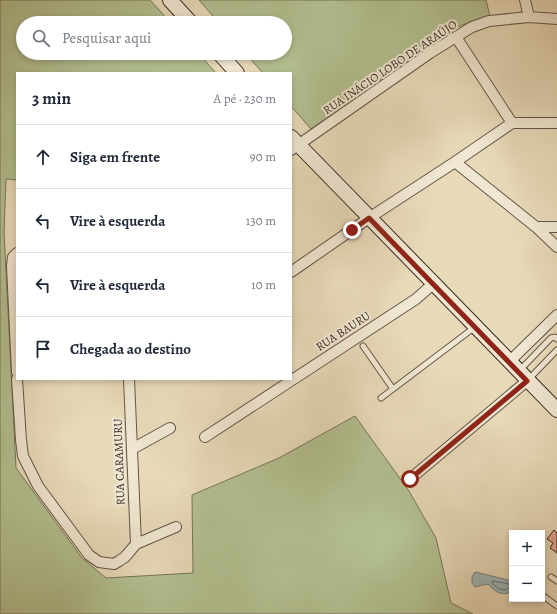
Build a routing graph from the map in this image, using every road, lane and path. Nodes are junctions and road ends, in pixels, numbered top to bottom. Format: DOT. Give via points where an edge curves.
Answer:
graph roads {
  1 [pos="170,0"];
  2 [pos="525,0"];
  3 [pos="185,16"];
  4 [pos="529,17"];
  5 [pos="557,18"];
  6 [pos="456,37"];
  7 [pos="225,60"];
  8 [pos="236,72"];
  9 [pos="512,123"];
  10 [pos="557,123"];
  11 [pos="293,144"];
  12 [pos="455,162"];
  13 [pos="369,218"];
  14 [pos="536,227"];
  15 [pos="557,227"];
  16 [pos="557,247"];
  17 [pos="16,255"];
  18 [pos="292,271"];
  19 [pos="433,284"];
  20 [pos="557,315"];
  21 [pos="475,327"];
  22 [pos="557,339"];
  23 [pos="363,346"];
  24 [pos="557,350"];
  25 [pos="16,351"];
  26 [pos="518,372"];
  27 [pos="17,380"];
  28 [pos="129,380"];
  29 [pos="393,389"];
  30 [pos="381,398"];
  31 [pos="557,410"];
  32 [pos="170,428"];
  33 [pos="205,437"];
  34 [pos="132,449"];
  35 [pos="410,479"];
  36 [pos="176,527"];
  37 [pos="136,544"];
  38 [pos="551,577"];
  39 [pos="557,581"];
  40 [pos="545,597"];
  41 [pos="557,606"];
  1 -- 3 [label="street"];
  2 -- 4 [label="street"];
  4 -- 5 [label="street, RUA INÁCIO LOBO DE ARAÚJO"];
  4 -- 6 [label="street, RUA INÁCIO LOBO DE ARAÚJO" via="489,21 472,27"];
  6 -- 9 [label="street"];
  6 -- 11 [label="street, RUA INÁCIO LOBO DE ARAÚJO"];
  7 -- 8 [label="street"];
  9 -- 10 [label="street"];
  9 -- 12 [label="street"];
  11 -- 13 [label="street"];
  12 -- 13 [label="street"];
  12 -- 14 [label="street"];
  13 -- 18 [label="street"];
  13 -- 19 [label="street"];
  14 -- 15 [label="street"];
  14 -- 16 [label="street"];
  17 -- 25 [label="street" via="13,257 12,266"];
  19 -- 21 [label="street"];
  19 -- 33 [label="street, RUA BAURU" via="416,299"];
  20 -- 26 [label="street"];
  21 -- 26 [label="street"];
  21 -- 29 [label="lane"];
  22 -- 26 [label="lane" via="551,338"];
  23 -- 29 [label="lane"];
  24 -- 26 [label="lane"];
  26 -- 31 [label="street"];
  26 -- 35 [label="street"];
  27 -- 37 [label="street" via="23,456 38,486 90,554 100,562 114,564 125,557"];
  28 -- 34 [label="street, RUA CARAMURU"];
  29 -- 30 [label="lane"];
  32 -- 34 [label="street"];
  34 -- 37 [label="street, RUA CARAMURU"];
  36 -- 37 [label="street"];
  38 -- 39 [label="lane"];
  40 -- 41 [label="lane"];
}
